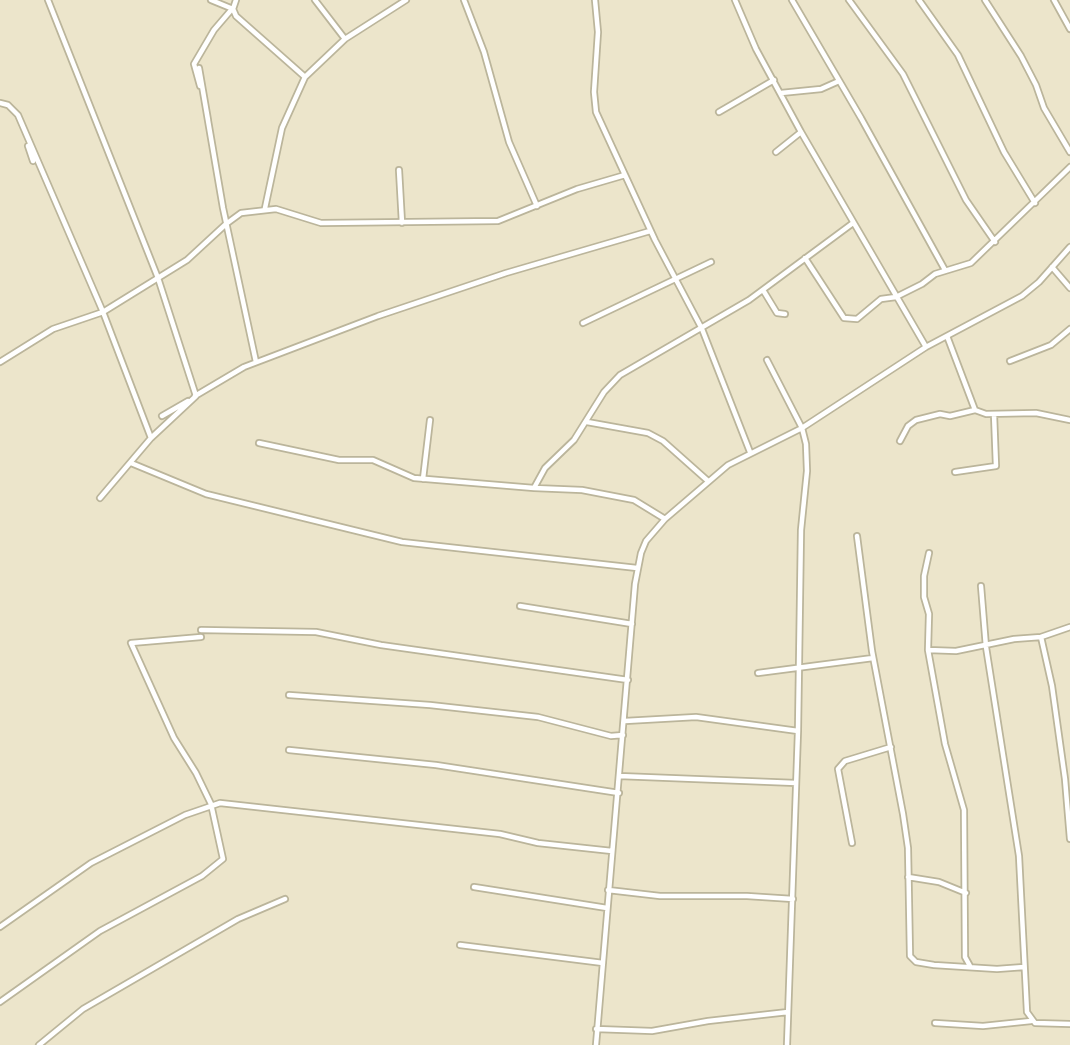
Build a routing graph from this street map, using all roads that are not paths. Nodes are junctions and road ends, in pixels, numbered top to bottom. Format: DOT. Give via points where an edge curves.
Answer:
graph roads {
  1 [pos="48,0"];
  2 [pos="211,0"];
  3 [pos="236,0"];
  4 [pos="315,0"];
  5 [pos="406,0"];
  6 [pos="464,0"];
  7 [pos="595,0"];
  8 [pos="735,0"];
  9 [pos="792,0"];
  10 [pos="849,0"];
  11 [pos="919,0"];
  12 [pos="985,0"];
  13 [pos="1054,0"];
  14 [pos="233,9"];
  15 [pos="1070,29"];
  16 [pos="345,39"];
  17 [pos="199,68"];
  18 [pos="305,77"];
  19 [pos="774,80"];
  20 [pos="839,81"];
  21 [pos="781,93"];
  22 [pos="0,103"];
  23 [pos="719,112"];
  24 [pos="18,115"];
  25 [pos="208,120"];
  26 [pos="801,132"];
  27 [pos="776,152"];
  28 [pos="1070,152"];
  29 [pos="33,161"];
  30 [pos="1070,167"];
  31 [pos="399,170"];
  32 [pos="625,175"];
  33 [pos="1035,203"];
  34 [pos="537,206"];
  35 [pos="265,208"];
  36 [pos="402,223"];
  37 [pos="853,223"];
  38 [pos="226,224"];
  39 [pos="650,231"];
  40 [pos="995,242"];
  41 [pos="1070,247"];
  42 [pos="805,258"];
  43 [pos="711,262"];
  44 [pos="1052,267"];
  45 [pos="945,270"];
  46 [pos="158,278"];
  47 [pos="1070,288"];
  48 [pos="763,290"];
  49 [pos="897,297"];
  50 [pos="103,312"];
  51 [pos="784,314"];
  52 [pos="583,323"];
  53 [pos="702,329"];
  54 [pos="1070,329"];
  55 [pos="947,336"];
  56 [pos="926,347"];
  57 [pos="766,360"];
  58 [pos="1010,361"];
  59 [pos="0,362"];
  60 [pos="256,362"];
  61 [pos="975,410"];
  62 [pos="994,414"];
  63 [pos="162,416"];
  64 [pos="430,420"];
  65 [pos="1070,420"];
  66 [pos="587,422"];
  67 [pos="802,428"];
  68 [pos="151,438"];
  69 [pos="900,441"];
  70 [pos="259,443"];
  71 [pos="750,452"];
  72 [pos="131,464"];
  73 [pos="955,472"];
  74 [pos="423,479"];
  75 [pos="708,481"];
  76 [pos="534,488"];
  77 [pos="100,498"];
  78 [pos="665,519"];
  79 [pos="857,536"];
  80 [pos="929,553"];
  81 [pos="637,568"];
  82 [pos="981,586"];
  83 [pos="520,606"];
  84 [pos="632,624"];
  85 [pos="1070,627"];
  86 [pos="201,630"];
  87 [pos="201,637"];
  88 [pos="1041,638"];
  89 [pos="986,647"];
  90 [pos="928,650"];
  91 [pos="873,658"];
  92 [pos="799,667"];
  93 [pos="758,673"];
  94 [pos="628,680"];
  95 [pos="289,696"];
  96 [pos="625,721"];
  97 [pos="798,731"];
  98 [pos="623,735"];
  99 [pos="891,747"];
  100 [pos="289,750"];
  101 [pos="619,776"];
  102 [pos="796,783"];
  103 [pos="619,793"];
  104 [pos="211,804"];
  105 [pos="1070,839"];
  106 [pos="852,843"];
  107 [pos="612,851"];
  108 [pos="908,877"];
  109 [pos="474,887"];
  110 [pos="609,890"];
  111 [pos="966,893"];
  112 [pos="285,899"];
  113 [pos="793,899"];
  114 [pos="608,908"];
  115 [pos="0,927"];
  116 [pos="460,945"];
  117 [pos="603,963"];
  118 [pos="1024,967"];
  119 [pos="972,968"];
  120 [pos="0,1002"];
  121 [pos="788,1012"];
  122 [pos="1032,1021"];
  123 [pos="935,1023"];
  124 [pos="1070,1024"];
  125 [pos="596,1029"];
  126 [pos="39,1045"];
  127 [pos="596,1045"];
  128 [pos="787,1045"];
  1 -- 46 [label="street"];
  2 -- 14 [label="street"];
  3 -- 14 [label="street"];
  4 -- 16 [label="street"];
  5 -- 16 [label="street"];
  6 -- 34 [label="street" via="484,52 509,142"];
  7 -- 32 [label="street" via="596,112"];
  8 -- 19 [label="street"];
  9 -- 20 [label="street"];
  10 -- 40 [label="street" via="903,74 966,200"];
  11 -- 33 [label="street" via="958,55 1004,152"];
  12 -- 28 [label="street" via="1021,56 1044,108"];
  13 -- 15 [label="street"];
  14 -- 17 [label="street" via="213,30 194,64 204,105"];
  14 -- 18 [label="street" via="236,16"];
  16 -- 18 [label="street"];
  17 -- 25 [label="street"];
  17 -- 38 [label="street"];
  18 -- 35 [label="street" via="282,128"];
  19 -- 21 [label="street"];
  19 -- 23 [label="street"];
  20 -- 21 [label="street" via="821,89"];
  20 -- 45 [label="street"];
  21 -- 26 [label="street"];
  22 -- 24 [label="street"];
  24 -- 29 [label="street"];
  24 -- 50 [label="street"];
  26 -- 27 [label="street"];
  26 -- 37 [label="street"];
  30 -- 33 [label="street"];
  31 -- 36 [label="street"];
  32 -- 34 [label="street"];
  32 -- 39 [label="street"];
  33 -- 40 [label="street"];
  34 -- 36 [label="street" via="498,221"];
  35 -- 36 [label="street" via="321,223"];
  35 -- 38 [label="street" via="241,213"];
  37 -- 42 [label="street"];
  37 -- 49 [label="street"];
  38 -- 46 [label="street" via="188,260"];
  38 -- 60 [label="street"];
  39 -- 53 [label="street"];
  39 -- 60 [label="street" via="506,273"];
  40 -- 45 [label="street" via="971,262"];
  41 -- 44 [label="street"];
  42 -- 48 [label="street"];
  42 -- 49 [label="street" via="848,320 857,319 881,299"];
  43 -- 52 [label="street"];
  44 -- 47 [label="street"];
  44 -- 55 [label="street" via="1022,296"];
  45 -- 49 [label="street"];
  46 -- 50 [label="street"];
  46 -- 68 [label="street" via="196,396"];
  48 -- 51 [label="street" via="777,313"];
  48 -- 53 [label="street"];
  49 -- 56 [label="street"];
  50 -- 59 [label="street" via="53,329"];
  50 -- 68 [label="street"];
  53 -- 66 [label="street" via="620,375 604,392"];
  53 -- 71 [label="street"];
  54 -- 58 [label="street" via="1051,345"];
  55 -- 56 [label="street"];
  55 -- 61 [label="street"];
  56 -- 67 [label="street"];
  57 -- 67 [label="street"];
  60 -- 63 [label="street"];
  61 -- 62 [label="street"];
  61 -- 69 [label="street" via="916,420"];
  62 -- 65 [label="street" via="1036,413"];
  62 -- 73 [label="street" via="996,465"];
  64 -- 74 [label="street"];
  66 -- 75 [label="street" via="648,433 663,441"];
  66 -- 76 [label="street" via="544,468"];
  67 -- 71 [label="street"];
  67 -- 92 [label="street" via="807,471 801,530"];
  68 -- 72 [label="street"];
  70 -- 74 [label="street" via="339,460 373,460 409,477"];
  71 -- 75 [label="street"];
  72 -- 77 [label="street"];
  72 -- 81 [label="street" via="206,494 402,542"];
  74 -- 76 [label="street"];
  75 -- 78 [label="street"];
  76 -- 78 [label="street" via="582,490 634,500"];
  78 -- 81 [label="street" via="646,541"];
  79 -- 91 [label="street"];
  80 -- 90 [label="street" via="924,597 929,614"];
  81 -- 84 [label="street"];
  82 -- 89 [label="street"];
  83 -- 84 [label="street"];
  84 -- 94 [label="street"];
  85 -- 88 [label="street"];
  86 -- 94 [label="street" via="316,632"];
  87 -- 104 [label="street" via="131,643 174,738"];
  88 -- 89 [label="street" via="1014,639"];
  88 -- 105 [label="street" via="1052,687"];
  89 -- 90 [label="street"];
  89 -- 118 [label="street" via="1018,856"];
  90 -- 111 [label="street" via="945,744 964,810"];
  91 -- 92 [label="street"];
  91 -- 99 [label="street"];
  92 -- 93 [label="street"];
  92 -- 97 [label="street"];
  94 -- 96 [label="street"];
  95 -- 98 [label="street" via="538,717 611,736"];
  96 -- 97 [label="street" via="696,717"];
  96 -- 98 [label="street"];
  97 -- 102 [label="street"];
  98 -- 101 [label="street"];
  99 -- 106 [label="street" via="845,762 838,770"];
  99 -- 119 [label="street" via="908,848 910,956 923,964"];
  100 -- 103 [label="street" via="436,765"];
  101 -- 102 [label="street"];
  101 -- 103 [label="street"];
  102 -- 113 [label="street"];
  103 -- 107 [label="street"];
  104 -- 107 [label="street" via="235,803 500,834 538,843"];
  104 -- 115 [label="street" via="91,863"];
  104 -- 120 [label="street" via="223,860 202,876 100,931"];
  107 -- 110 [label="street"];
  108 -- 111 [label="street" via="939,882"];
  109 -- 114 [label="street"];
  110 -- 113 [label="street" via="660,896"];
  110 -- 114 [label="street"];
  111 -- 119 [label="street" via="965,957"];
  112 -- 126 [label="street" via="238,919 83,1009"];
  113 -- 121 [label="street"];
  114 -- 117 [label="street"];
  116 -- 117 [label="street"];
  117 -- 127 [label="street"];
  118 -- 119 [label="street"];
  118 -- 122 [label="street" via="1027,1012"];
  121 -- 125 [label="street" via="708,1020 652,1031"];
  121 -- 128 [label="street"];
  122 -- 123 [label="street" via="983,1026"];
  122 -- 124 [label="street"];
}
